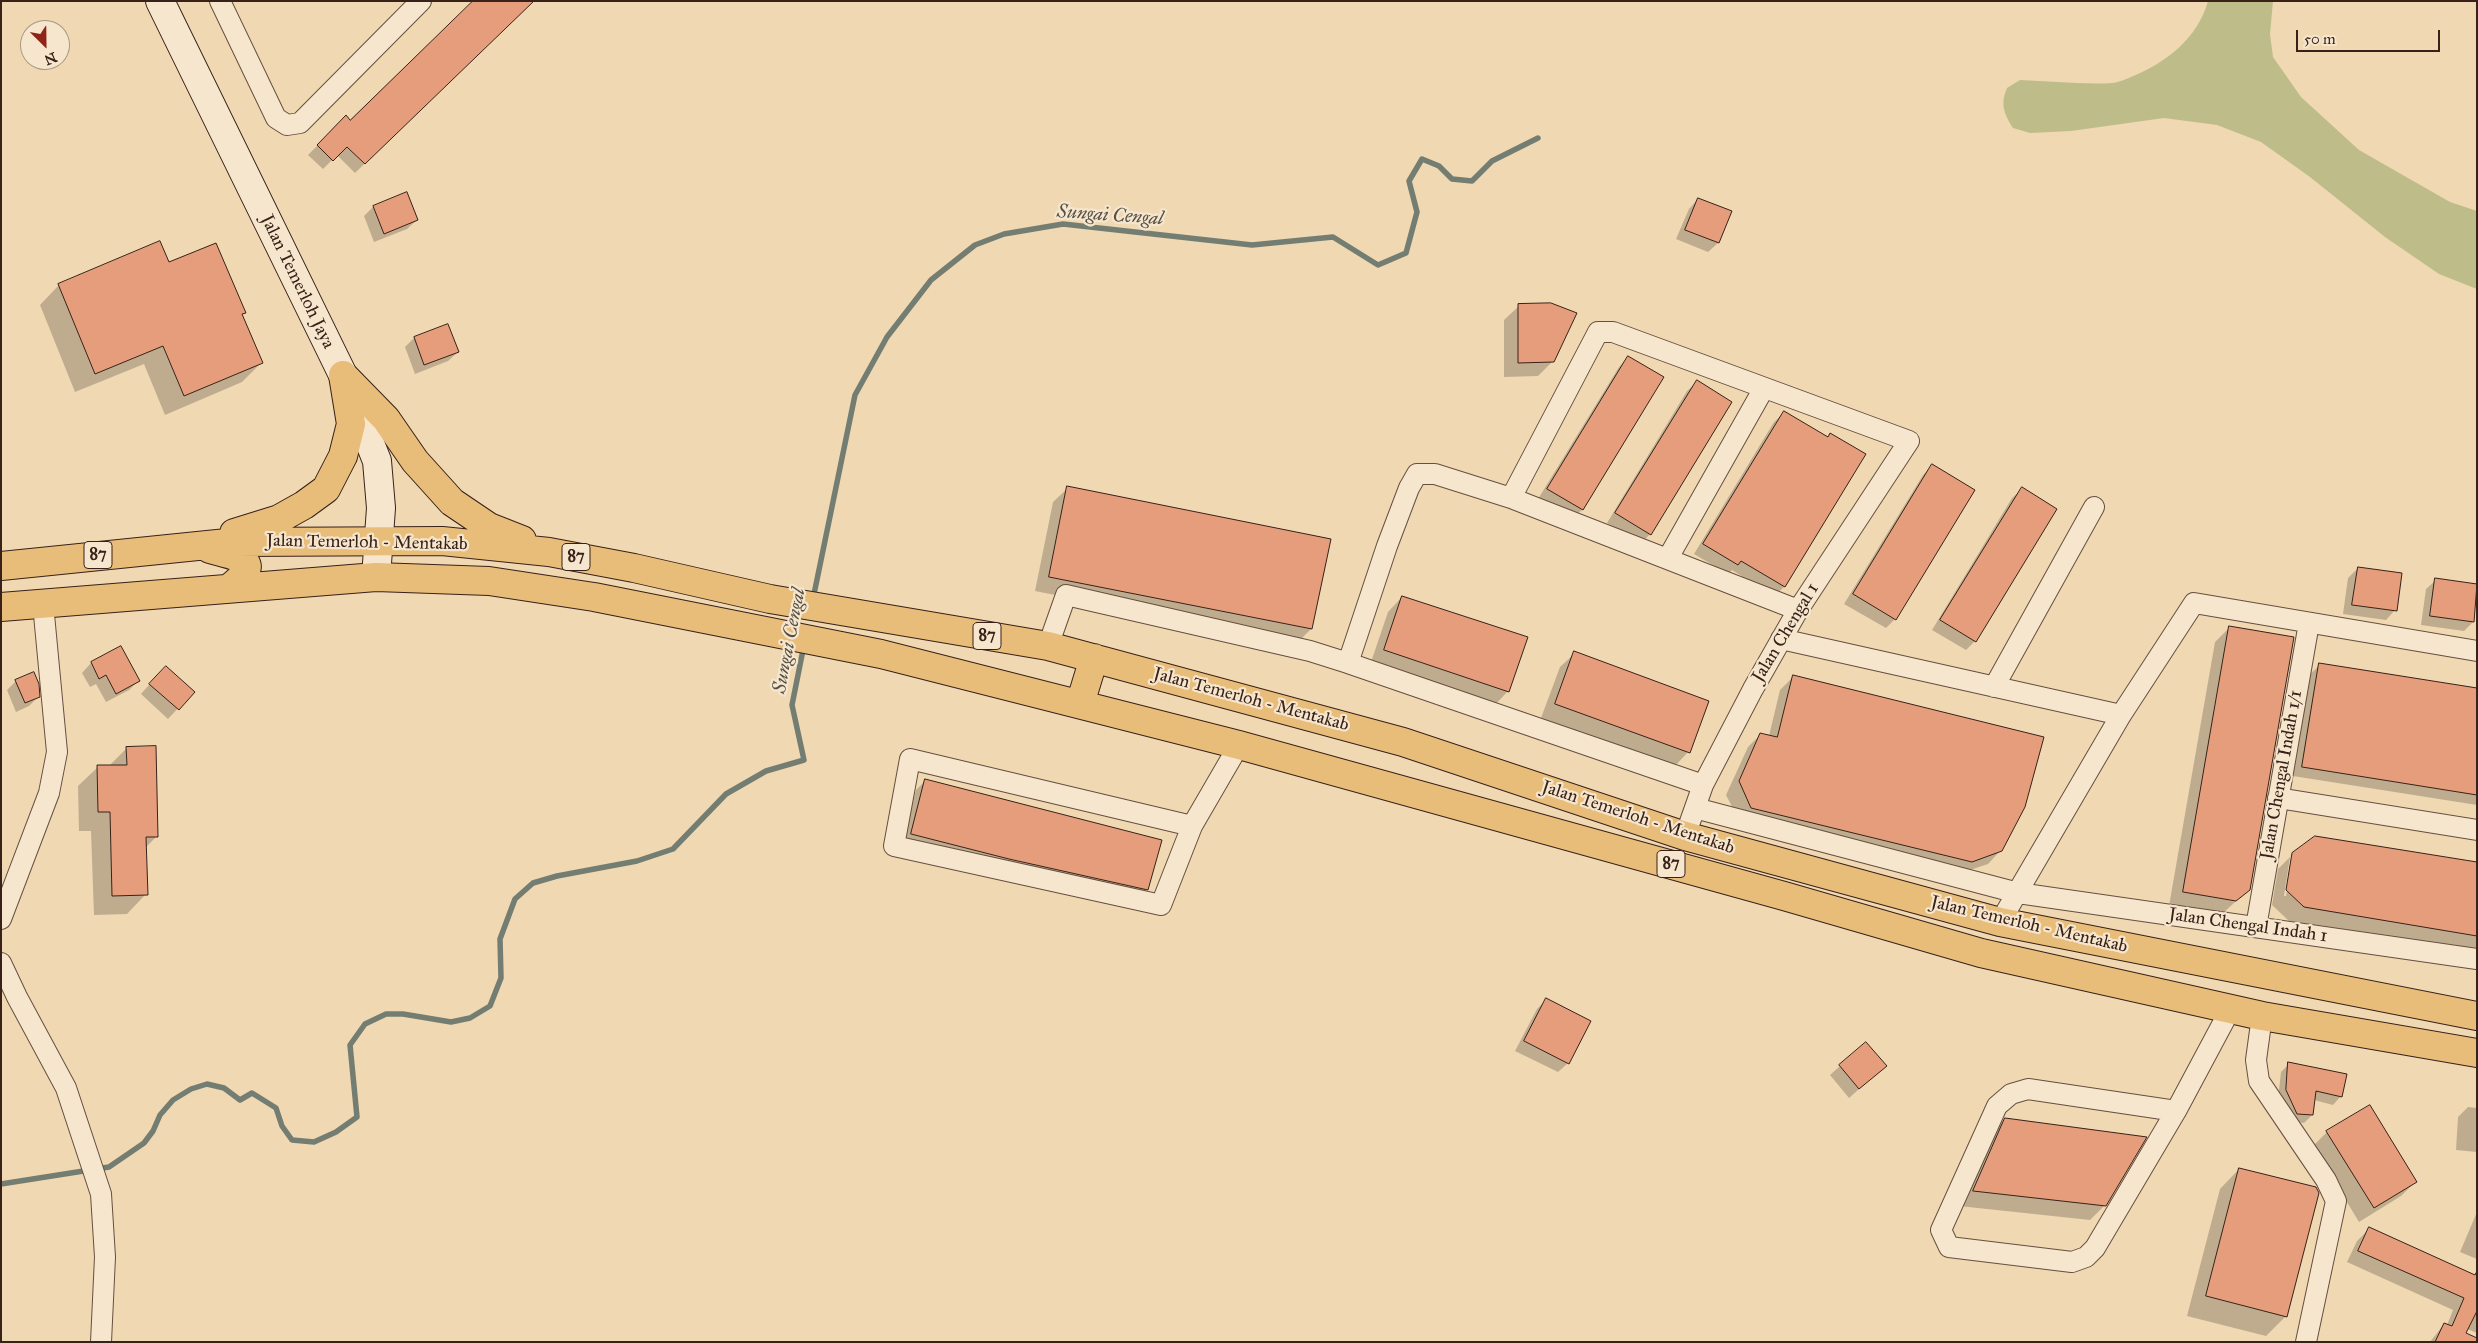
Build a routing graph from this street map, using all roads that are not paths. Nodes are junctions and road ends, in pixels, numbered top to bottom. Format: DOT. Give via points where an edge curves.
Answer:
graph roads {
  1 [pos="160,1"];
  2 [pos="220,1"];
  3 [pos="421,1"];
  4 [pos="343,375"];
  5 [pos="1764,388"];
  6 [pos="1511,498"];
  7 [pos="2094,507"];
  8 [pos="378,540"];
  9 [pos="194,545"];
  10 [pos="549,552"];
  11 [pos="1668,558"];
  12 [pos="1,566"];
  13 [pos="376,577"];
  14 [pos="228,589"];
  15 [pos="43,604"];
  16 [pos="1,607"];
  17 [pos="1798,610"];
  18 [pos="2309,623"];
  19 [pos="1781,639"];
  20 [pos="1048,646"];
  21 [pos="2477,651"];
  22 [pos="1094,658"];
  23 [pos="1348,663"];
  24 [pos="1994,687"];
  25 [pos="1080,704"];
  26 [pos="2121,714"];
  27 [pos="1239,745"];
  28 [pos="1702,785"];
  29 [pos="2278,798"];
  30 [pos="1695,808"];
  31 [pos="1192,826"];
  32 [pos="2477,830"];
  33 [pos="1685,836"];
  34 [pos="2018,893"];
  35 [pos="1,919"];
  36 [pos="2000,922"];
  37 [pos="2256,927"];
  38 [pos="2477,959"];
  39 [pos="1,963"];
  40 [pos="2231,1008"];
  41 [pos="2262,1016"];
  42 [pos="2477,1016"];
  43 [pos="2477,1053"];
  44 [pos="2176,1111"];
  45 [pos="99,1339"];
  46 [pos="2306,1342"];
  1 -- 4 [label="street, Jalan Temerloh Jaya"];
  2 -- 3 [label="street" via="276,118 287,125 300,123"];
  4 -- 8 [label="street, Jalan Temerloh Jaya" via="377,461 381,508"];
  4 -- 9 [label="main road" via="351,424 343,456 326,488 279,519"];
  4 -- 10 [label="main road" via="386,419 415,461 452,502 489,527"];
  5 -- 6 [label="street" via="1613,332 1598,332"];
  5 -- 11 [label="street"];
  5 -- 17 [label="street, Jalan Chengal 1" via="1908,441"];
  6 -- 11 [label="street"];
  6 -- 23 [label="street" via="1435,474 1417,474 1387,546"];
  7 -- 24 [label="street"];
  8 -- 9 [label="main road, Jalan Temerloh - Mentakab / 87"];
  8 -- 10 [label="main road, Jalan Temerloh - Mentakab / 87" via="442,541"];
  8 -- 13 [label="street, Jalan Temerloh Jaya"];
  9 -- 12 [label="main road, Jalan Temerloh - Mentakab / 87"];
  9 -- 14 [label="main road" via="237,555 245,562 247,570 244,577"];
  10 -- 20 [label="main road, Jalan Temerloh - Mentakab / 87" via="770,599"];
  11 -- 17 [label="street"];
  13 -- 14 [label="main road, Jalan Temerloh - Mentakab / 87"];
  13 -- 25 [label="main road, Jalan Temerloh - Mentakab / 87" via="489,581 594,597 870,652"];
  14 -- 15 [label="main road, Jalan Temerloh - Mentakab / 87"];
  15 -- 16 [label="main road, Jalan Temerloh - Mentakab / 87"];
  15 -- 35 [label="street" via="57,752 49,793"];
  17 -- 19 [label="street, Jalan Chengal 1"];
  18 -- 21 [label="street"];
  18 -- 26 [label="street" via="2194,603"];
  18 -- 29 [label="street, Jalan Chengal Indah 1/1"];
  19 -- 24 [label="street"];
  19 -- 28 [label="street, Jalan Chengal 1"];
  20 -- 22 [label="main road, Jalan Temerloh - Mentakab / 87"];
  20 -- 23 [label="street" via="1066,595 1310,651"];
  22 -- 25 [label="main road"];
  22 -- 33 [label="main road, Jalan Temerloh - Mentakab / 87" via="1404,742"];
  23 -- 28 [label="street"];
  24 -- 26 [label="street"];
  25 -- 27 [label="main road, Jalan Temerloh - Mentakab / 87"];
  26 -- 34 [label="street"];
  27 -- 31 [label="street"];
  27 -- 40 [label="main road, Jalan Temerloh - Mentakab / 87" via="1982,953"];
  28 -- 30 [label="street, Jalan Chengal 1"];
  29 -- 32 [label="street"];
  29 -- 37 [label="street, Jalan Chengal Indah 1/1"];
  30 -- 33 [label="street, Jalan Chengal 1"];
  30 -- 34 [label="street, Jalan Chengal Indah 1"];
  31 -- 31 [label="street" via="910,759 894,846 1161,905"];
  33 -- 36 [label="main road, Jalan Temerloh - Mentakab / 87"];
  34 -- 36 [label="street"];
  34 -- 37 [label="street, Jalan Chengal Indah 1"];
  36 -- 42 [label="main road, Jalan Temerloh - Mentakab / 87"];
  37 -- 38 [label="street, Jalan Chengal Indah 1"];
  39 -- 45 [label="street" via="66,1088 101,1194 104,1257"];
  40 -- 41 [label="main road, Jalan Temerloh - Mentakab / 87"];
  40 -- 44 [label="street"];
  41 -- 43 [label="main road, Jalan Temerloh - Mentakab / 87"];
  41 -- 46 [label="street" via="2256,1060 2259,1080 2326,1180 2336,1201"];
  44 -- 44 [label="street" via="2028,1089 2011,1094 1997,1106 1941,1230 1949,1247 2072,1262 2086,1257 2095,1248"];
}
